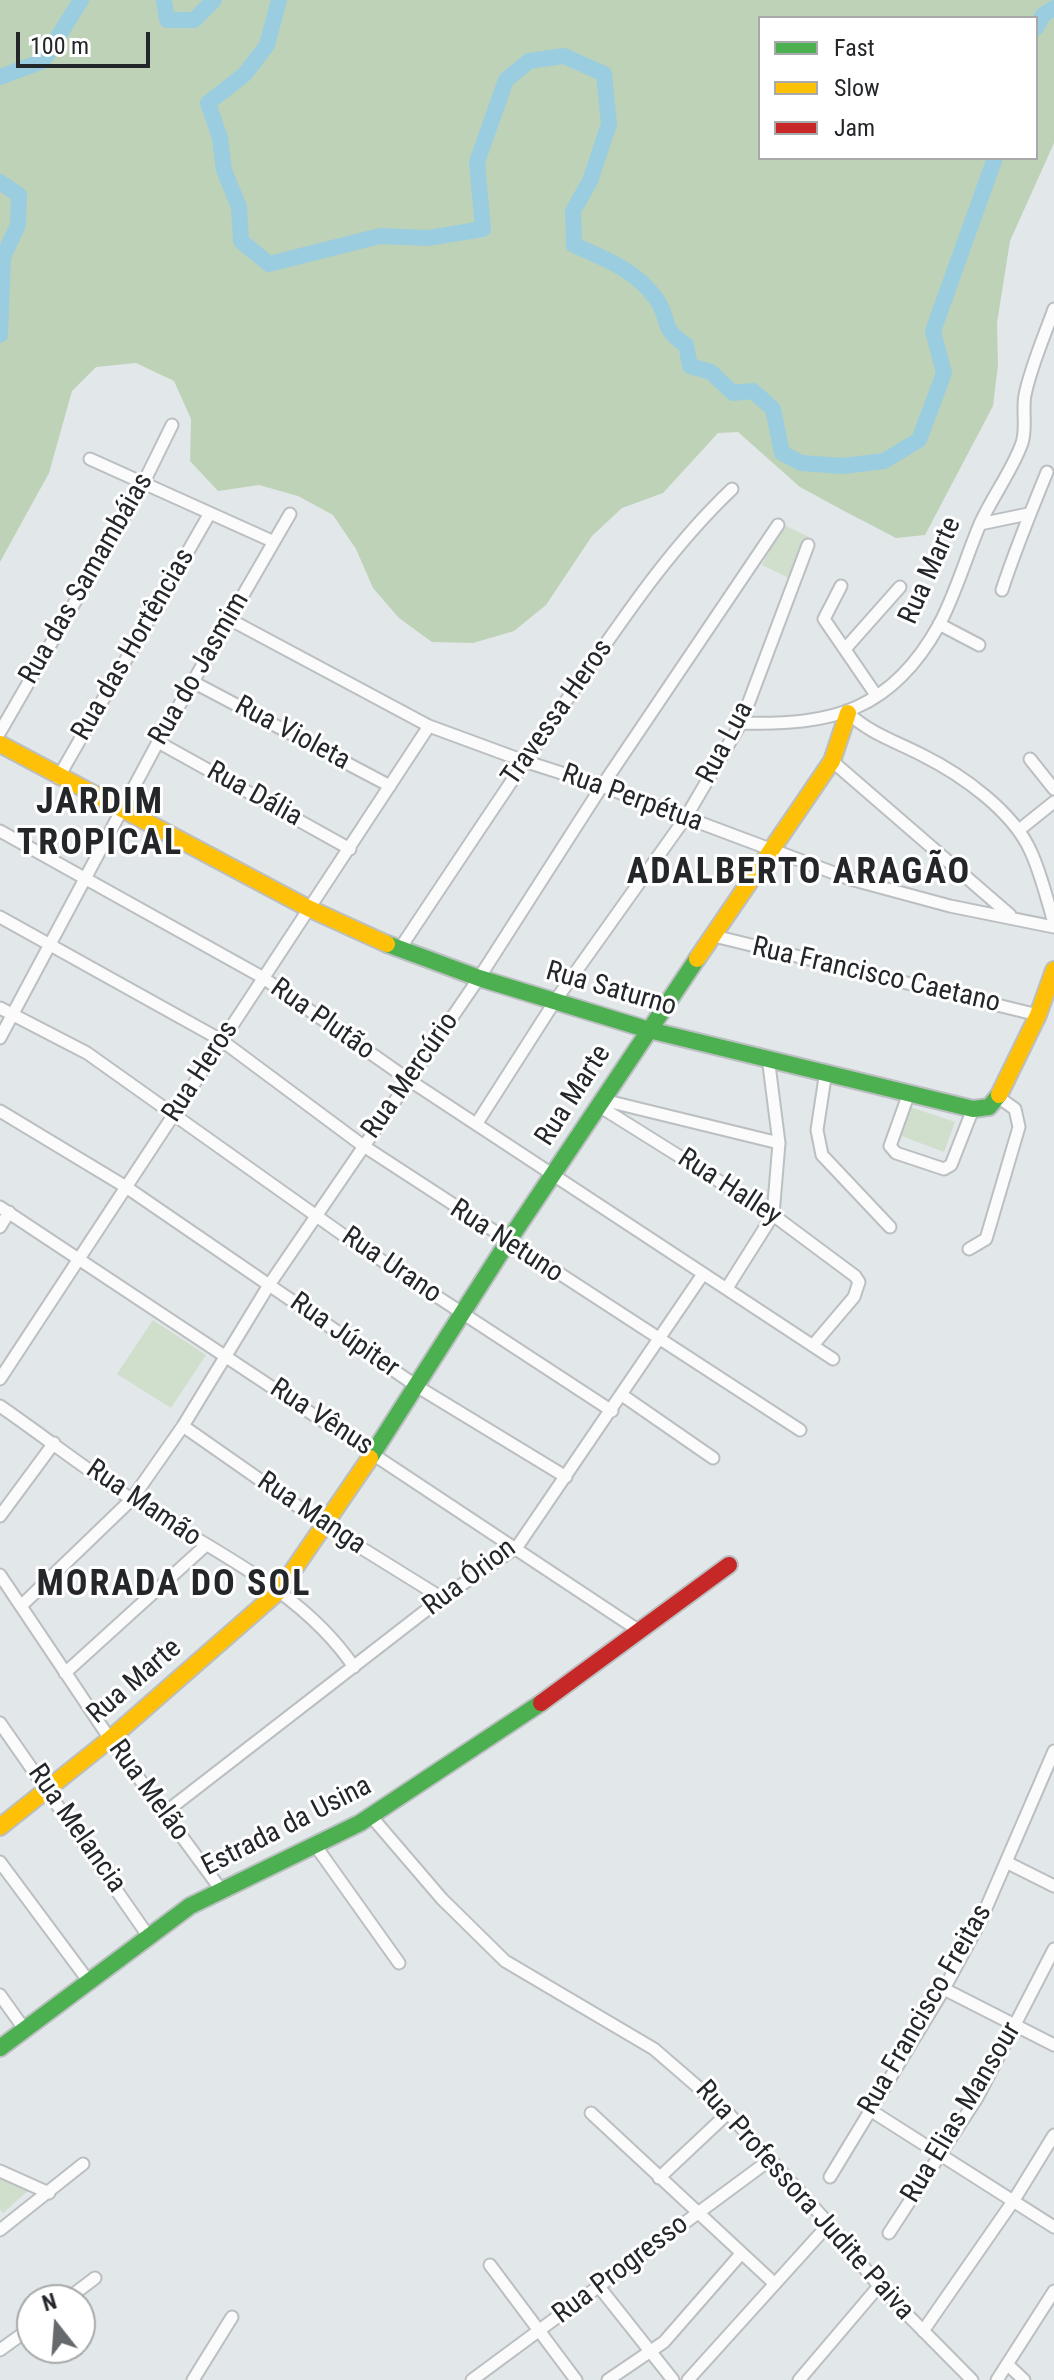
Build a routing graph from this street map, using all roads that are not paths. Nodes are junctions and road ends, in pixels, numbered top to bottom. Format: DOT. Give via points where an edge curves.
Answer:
graph roads {
  1 [pos="1054,309"];
  2 [pos="172,425"];
  3 [pos="90,459"];
  4 [pos="1047,472"];
  5 [pos="143,484"];
  6 [pos="732,489"];
  7 [pos="210,513"];
  8 [pos="290,514"];
  9 [pos="1028,514"];
  10 [pos="980,524"];
  11 [pos="778,525"];
  12 [pos="272,541"];
  13 [pos="808,545"];
  14 [pos="841,586"];
  15 [pos="900,587"];
  16 [pos="1002,590"];
  17 [pos="229,619"];
  18 [pos="939,624"];
  19 [pos="979,645"];
  20 [pos="845,649"];
  21 [pos="193,682"];
  22 [pos="876,695"];
  23 [pos="848,713"];
  24 [pos="741,723"];
  25 [pos="429,726"];
  26 [pos="0,732"];
  27 [pos="158,742"];
  28 [pos="0,744"];
  29 [pos="1030,759"];
  30 [pos="524,761"];
  31 [pos="832,761"];
  32 [pos="58,778"];
  33 [pos="390,786"];
  34 [pos="602,786"];
  35 [pos="1054,789"];
  36 [pos="1054,802"];
  37 [pos="122,809"];
  38 [pos="686,817"];
  39 [pos="1019,830"];
  40 [pos="0,831"];
  41 [pos="350,849"];
  42 [pos="773,850"];
  43 [pos="87,880"];
  44 [pos="308,908"];
  45 [pos="1012,916"];
  46 [pos="0,917"];
  47 [pos="1054,925"];
  48 [pos="714,936"];
  49 [pos="51,944"];
  50 [pos="399,950"];
  51 [pos="1054,970"];
  52 [pos="262,977"];
  53 [pos="479,978"];
  54 [pos="555,1001"];
  55 [pos="0,1008"];
  56 [pos="11,1015"];
  57 [pos="1038,1015"];
  58 [pos="649,1030"];
  59 [pos="0,1038"];
  60 [pos="221,1040"];
  61 [pos="768,1057"];
  62 [pos="826,1071"];
  63 [pos="409,1080"];
  64 [pos="909,1093"];
  65 [pos="601,1103"];
  66 [pos="987,1104"];
  67 [pos="0,1111"];
  68 [pos="175,1113"];
  69 [pos="477,1123"];
  70 [pos="779,1143"];
  71 [pos="362,1145"];
  72 [pos="553,1175"];
  73 [pos="126,1187"];
  74 [pos="5,1210"];
  75 [pos="773,1215"];
  76 [pos="316,1216"];
  77 [pos="0,1227"];
  78 [pos="890,1227"];
  79 [pos="507,1243"];
  80 [pos="969,1249"];
  81 [pos="79,1258"];
  82 [pos="703,1274"];
  83 [pos="269,1285"];
  84 [pos="727,1288"];
  85 [pos="464,1314"];
  86 [pos="658,1340"];
  87 [pos="814,1344"];
  88 [pos="224,1356"];
  89 [pos="833,1359"];
  90 [pos="0,1379"];
  91 [pos="418,1387"];
  92 [pos="622,1395"];
  93 [pos="0,1406"];
  94 [pos="612,1411"];
  95 [pos="183,1426"];
  96 [pos="800,1430"];
  97 [pos="54,1443"];
  98 [pos="373,1451"];
  99 [pos="713,1458"];
  100 [pos="566,1477"];
  101 [pos="132,1499"];
  102 [pos="0,1516"];
  103 [pos="326,1526"];
  104 [pos="205,1546"];
  105 [pos="517,1547"];
  106 [pos="729,1565"];
  107 [pos="0,1575"];
  108 [pos="279,1591"];
  109 [pos="442,1598"];
  110 [pos="21,1606"];
  111 [pos="641,1632"];
  112 [pos="354,1667"];
  113 [pos="65,1673"];
  114 [pos="0,1723"];
  115 [pos="110,1739"];
  116 [pos="1054,1751"];
  117 [pos="50,1789"];
  118 [pos="163,1814"];
  119 [pos="370,1815"];
  120 [pos="0,1827"];
  121 [pos="315,1845"];
  122 [pos="0,1862"];
  123 [pos="1006,1862"];
  124 [pos="1054,1886"];
  125 [pos="219,1887"];
  126 [pos="149,1937"];
  127 [pos="1054,1949"];
  128 [pos="399,1963"];
  129 [pos="90,1983"];
  130 [pos="944,1989"];
  131 [pos="0,1995"];
  132 [pos="1017,2027"];
  133 [pos="25,2030"];
  134 [pos="1054,2045"];
  135 [pos="0,2048"];
  136 [pos="870,2110"];
  137 [pos="591,2113"];
  138 [pos="728,2113"];
  139 [pos="1054,2135"];
  140 [pos="940,2152"];
  141 [pos="771,2159"];
  142 [pos="83,2164"];
  143 [pos="0,2171"];
  144 [pos="830,2177"];
  145 [pos="659,2178"];
  146 [pos="49,2193"];
  147 [pos="1014,2200"];
  148 [pos="698,2212"];
  149 [pos="829,2224"];
  150 [pos="1,2226"];
  151 [pos="1054,2227"];
  152 [pos="889,2233"];
  153 [pos="740,2255"];
  154 [pos="490,2265"];
  155 [pos="95,2278"];
  156 [pos="87,2284"];
  157 [pos="775,2284"];
  158 [pos="879,2286"];
  159 [pos="600,2288"];
  160 [pos="1054,2291"];
  161 [pos="232,2317"];
  162 [pos="539,2331"];
  163 [pos="923,2331"];
  164 [pos="652,2351"];
  165 [pos="1008,2365"];
  166 [pos="195,2376"];
  167 [pos="472,2380"];
  168 [pos="576,2380"];
  169 [pos="608,2380"];
  170 [pos="673,2380"];
  171 [pos="688,2380"];
  172 [pos="799,2380"];
  173 [pos="972,2380"];
  174 [pos="997,2380"];
  175 [pos="1024,2380"];
  1 -- 10 [label="street, Rua Marte" via="1024,398 1023,441"];
  2 -- 5 [label="street, Rua das Samambáias"];
  3 -- 5 [label="street"];
  4 -- 9 [label="street"];
  5 -- 7 [label="street"];
  5 -- 26 [label="street, Rua das Samambáias"];
  6 -- 30 [label="street, Travessa Heros" via="684,537"];
  7 -- 12 [label="street"];
  7 -- 32 [label="street, Rua das Hortências"];
  8 -- 12 [label="street, Rua do Jasmim"];
  9 -- 10 [label="street"];
  9 -- 16 [label="street"];
  10 -- 18 [label="street, Rua Marte"];
  11 -- 34 [label="street, Rua Mercúrio"];
  12 -- 17 [label="street, Rua do Jasmim"];
  13 -- 24 [label="street, Rua Lua"];
  14 -- 20 [label="street" via="824,619"];
  15 -- 20 [label="street"];
  17 -- 21 [label="street, Rua do Jasmim"];
  17 -- 25 [label="street, Rua Perpétua"];
  18 -- 19 [label="street"];
  18 -- 22 [label="street, Rua Marte" via="917,661"];
  20 -- 22 [label="street"];
  21 -- 27 [label="street, Rua do Jasmim"];
  21 -- 33 [label="street, Rua Violeta"];
  22 -- 23 [label="street, Rua Marte"];
  23 -- 24 [label="street" via="821,721"];
  23 -- 31 [label="street, Rua Marte"];
  23 -- 39 [label="street" via="870,732 923,755 958,778"];
  24 -- 38 [label="street, Rua Lua"];
  25 -- 30 [label="street, Rua Perpétua"];
  25 -- 33 [label="street, Rua Heros"];
  27 -- 37 [label="street, Rua do Jasmim"];
  27 -- 41 [label="street, Rua Dália"];
  28 -- 32 [label="street, Rua Saturno"];
  29 -- 35 [label="street"];
  30 -- 34 [label="street, Rua Perpétua"];
  30 -- 50 [label="street, Travessa Heros"];
  31 -- 42 [label="street, Rua Marte"];
  31 -- 45 [label="street"];
  32 -- 37 [label="street, Rua Saturno"];
  33 -- 41 [label="street, Rua Heros"];
  34 -- 38 [label="street, Rua Perpétua"];
  34 -- 53 [label="street, Rua Mercúrio"];
  36 -- 39 [label="street"];
  37 -- 43 [label="street, Rua do Jasmim"];
  37 -- 44 [label="street, Rua Saturno"];
  38 -- 42 [label="street, Rua Perpétua"];
  38 -- 54 [label="street, Rua Lua"];
  39 -- 47 [label="street"];
  40 -- 43 [label="street, Rua Plutão"];
  41 -- 44 [label="street, Rua Heros"];
  42 -- 45 [label="street, Rua Perpétua" via="878,887"];
  42 -- 48 [label="street, Rua Marte"];
  43 -- 49 [label="street, Rua do Jasmim"];
  43 -- 52 [label="street, Rua Plutão"];
  44 -- 50 [label="street, Rua Saturno"];
  44 -- 52 [label="street, Rua Heros"];
  45 -- 47 [label="street, Rua Perpétua"];
  46 -- 49 [label="street, Rua Netuno"];
  48 -- 57 [label="street, Rua Francisco Caetano"];
  48 -- 58 [label="street, Rua Marte"];
  49 -- 56 [label="street, Rua do Jasmim"];
  49 -- 60 [label="street, Rua Netuno"];
  50 -- 53 [label="street, Rua Saturno"];
  51 -- 57 [label="street"];
  52 -- 60 [label="street, Rua Heros"];
  52 -- 63 [label="street, Rua Plutão"];
  53 -- 54 [label="street, Rua Saturno"];
  53 -- 63 [label="street, Rua Mercúrio"];
  54 -- 58 [label="street, Rua Saturno"];
  54 -- 69 [label="street, Rua Lua"];
  55 -- 56 [label="street, Rua Urano"];
  56 -- 59 [label="street, Rua do Jasmim"];
  56 -- 68 [label="street, Rua Urano" via="87,1053"];
  57 -- 66 [label="street"];
  58 -- 61 [label="street, Rua Saturno"];
  58 -- 65 [label="street, Rua Marte"];
  60 -- 68 [label="street, Rua Heros"];
  60 -- 71 [label="street, Rua Netuno"];
  61 -- 62 [label="street, Rua Saturno"];
  61 -- 70 [label="street"];
  62 -- 64 [label="street, Rua Saturno"];
  62 -- 78 [label="street" via="817,1130 822,1155"];
  63 -- 69 [label="street, Rua Plutão"];
  63 -- 71 [label="street, Rua Mercúrio"];
  64 -- 66 [label="street, Rua Saturno"];
  64 -- 66 [label="street" via="890,1146 896,1153 944,1169"];
  65 -- 70 [label="street"];
  65 -- 72 [label="street, Rua Marte"];
  65 -- 75 [label="street, Rua Halley"];
  66 -- 80 [label="street" via="1015,1109 1019,1127 986,1239"];
  67 -- 73 [label="street, Rua Júpiter"];
  68 -- 73 [label="street, Rua Heros"];
  68 -- 76 [label="street, Rua Urano"];
  69 -- 72 [label="street, Rua Plutão"];
  70 -- 75 [label="street"];
  71 -- 76 [label="street, Rua Mercúrio"];
  71 -- 79 [label="street, Rua Netuno"];
  72 -- 79 [label="street, Rua Marte"];
  72 -- 82 [label="street, Rua Plutão"];
  73 -- 81 [label="street, Rua Heros"];
  73 -- 83 [label="street, Rua Júpiter"];
  74 -- 77 [label="street"];
  74 -- 81 [label="street, Rua Vênus"];
  75 -- 84 [label="street"];
  75 -- 87 [label="street, Rua Halley" via="859,1282 854,1297"];
  76 -- 83 [label="street, Rua Mercúrio"];
  76 -- 85 [label="street, Rua Urano"];
  79 -- 85 [label="street, Rua Marte"];
  79 -- 86 [label="street, Rua Netuno"];
  81 -- 88 [label="street, Rua Vênus"];
  81 -- 90 [label="street, Rua Heros"];
  82 -- 84 [label="street, Rua Plutão"];
  82 -- 86 [label="street, Rua Órion"];
  83 -- 88 [label="street, Rua Mercúrio"];
  83 -- 91 [label="street, Rua Júpiter"];
  84 -- 87 [label="street, Rua Plutão"];
  85 -- 91 [label="street, Rua Marte"];
  85 -- 94 [label="street, Rua Urano"];
  86 -- 92 [label="street, Rua Órion"];
  86 -- 96 [label="street, Rua Netuno"];
  87 -- 89 [label="street, Rua Plutão"];
  88 -- 95 [label="street, Rua Mercúrio"];
  88 -- 98 [label="street, Rua Vênus"];
  91 -- 98 [label="street, Rua Marte"];
  91 -- 100 [label="street, Rua Júpiter"];
  92 -- 94 [label="street, Rua Órion"];
  92 -- 99 [label="street"];
  93 -- 97 [label="street, Rua Mamão"];
  94 -- 100 [label="street, Rua Órion"];
  95 -- 101 [label="street, Rua Mercúrio"];
  95 -- 103 [label="street, Rua Manga"];
  97 -- 101 [label="street, Rua Mamão"];
  97 -- 102 [label="street"];
  98 -- 103 [label="street, Rua Marte"];
  98 -- 105 [label="street, Rua Vênus"];
  100 -- 105 [label="street, Rua Órion"];
  101 -- 104 [label="street, Rua Mamão"];
  101 -- 110 [label="street, Rua Mercúrio"];
  103 -- 108 [label="street, Rua Marte"];
  103 -- 109 [label="street, Rua Manga"];
  104 -- 108 [label="street, Rua Mamão"];
  104 -- 113 [label="street"];
  105 -- 109 [label="street, Rua Órion"];
  105 -- 111 [label="street, Rua Vênus"];
  106 -- 111 [label="street, Estrada da Usina"];
  107 -- 110 [label="street, Rua Melão"];
  108 -- 112 [label="street, Rua Mamão" via="323,1626"];
  108 -- 115 [label="street, Rua Marte"];
  109 -- 112 [label="street, Rua Órion"];
  110 -- 113 [label="street, Rua Melão"];
  111 -- 119 [label="street, Estrada da Usina"];
  112 -- 118 [label="street, Rua Órion"];
  113 -- 115 [label="street, Rua Melão"];
  114 -- 117 [label="street, Rua Melancia"];
  115 -- 117 [label="street, Rua Marte"];
  115 -- 118 [label="street, Rua Melão"];
  116 -- 123 [label="street, Rua Francisco Freitas"];
  117 -- 120 [label="street, Rua Marte"];
  117 -- 126 [label="street, Rua Melancia"];
  118 -- 125 [label="street, Rua Melão"];
  119 -- 121 [label="street, Estrada da Usina"];
  119 -- 138 [label="street, Rua Professora Judite Paiva" via="442,1899 505,1961 684,2071"];
  121 -- 125 [label="street, Estrada da Usina"];
  121 -- 128 [label="street"];
  122 -- 129 [label="street"];
  123 -- 124 [label="street"];
  123 -- 130 [label="street, Rua Francisco Freitas"];
  125 -- 126 [label="street, Estrada da Usina"];
  126 -- 129 [label="street, Estrada da Usina"];
  127 -- 132 [label="street, Rua Elias Mansour"];
  129 -- 133 [label="street, Estrada da Usina"];
  130 -- 132 [label="street"];
  130 -- 136 [label="street, Rua Francisco Freitas"];
  131 -- 133 [label="street"];
  132 -- 134 [label="street"];
  132 -- 140 [label="street, Rua Elias Mansour"];
  133 -- 135 [label="street, Estrada da Usina"];
  136 -- 140 [label="street"];
  136 -- 144 [label="street, Rua Francisco Freitas"];
  137 -- 145 [label="street"];
  138 -- 141 [label="street, Rua Professora Judite Paiva"];
  138 -- 145 [label="street"];
  139 -- 147 [label="street"];
  140 -- 147 [label="street"];
  140 -- 152 [label="street, Rua Elias Mansour"];
  141 -- 148 [label="street, Rua Progresso"];
  141 -- 149 [label="street, Rua Professora Judite Paiva"];
  142 -- 146 [label="street"];
  143 -- 146 [label="street"];
  145 -- 148 [label="street"];
  146 -- 150 [label="street"];
  147 -- 151 [label="street"];
  147 -- 163 [label="street"];
  148 -- 153 [label="street"];
  148 -- 159 [label="street, Rua Progresso"];
  149 -- 157 [label="street"];
  149 -- 158 [label="street, Rua Professora Judite Paiva"];
  153 -- 157 [label="street"];
  153 -- 164 [label="street"];
  154 -- 162 [label="street"];
  155 -- 156 [label="street"];
  157 -- 171 [label="street"];
  158 -- 163 [label="street, Rua Professora Judite Paiva"];
  158 -- 172 [label="street"];
  159 -- 162 [label="street, Rua Progresso"];
  159 -- 164 [label="street"];
  160 -- 165 [label="street"];
  161 -- 166 [label="street"];
  162 -- 167 [label="street, Rua Progresso"];
  162 -- 168 [label="street"];
  163 -- 173 [label="street, Rua Professora Judite Paiva"];
  164 -- 169 [label="street"];
  164 -- 170 [label="street"];
  165 -- 174 [label="street"];
  165 -- 175 [label="street"];
}
